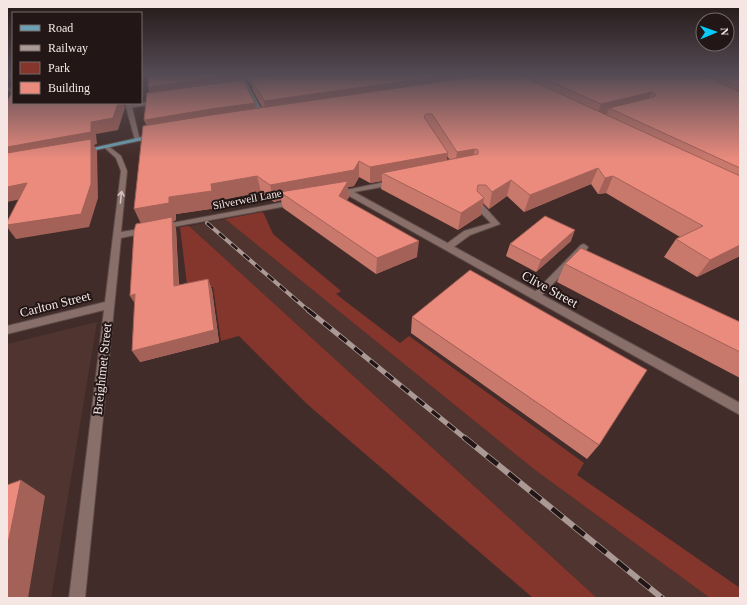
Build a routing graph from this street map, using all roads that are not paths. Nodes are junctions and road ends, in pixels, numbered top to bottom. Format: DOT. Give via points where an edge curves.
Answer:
graph roads {
  1 [pos="258,102"];
  2 [pos="128,104"];
  3 [pos="257,120"];
  4 [pos="162,135"];
  5 [pos="138,140"];
  6 [pos="107,146"];
  7 [pos="76,152"];
  8 [pos="400,181"];
  9 [pos="302,200"];
  10 [pos="478,205"];
  11 [pos="116,236"];
  12 [pos="448,247"];
  13 [pos="584,247"];
  14 [pos="536,296"];
  15 [pos="109,305"];
  16 [pos="7,330"];
  17 [pos="740,409"];
  18 [pos="77,598"];
  1 -- 3 [label="main road" via="267,118"];
  2 -- 5 [label="street"];
  4 -- 5 [label="main road"];
  5 -- 6 [label="main road"];
  6 -- 7 [label="main road"];
  11 -- 6 [label="street, Breightmet Street, one-way" via="124,171 119,157"];
  8 -- 12 [label="street, Clive Street" via="344,192"];
  9 -- 11 [label="street, Silverwell Lane"];
  10 -- 12 [label="street" via="496,224 467,233"];
  11 -- 15 [label="street, Breightmet Street"];
  12 -- 14 [label="street, Clive Street"];
  13 -- 14 [label="street"];
  14 -- 17 [label="street, Clive Street"];
  15 -- 16 [label="street, Carlton Street"];
  15 -- 18 [label="street, Breightmet Street"];
}
